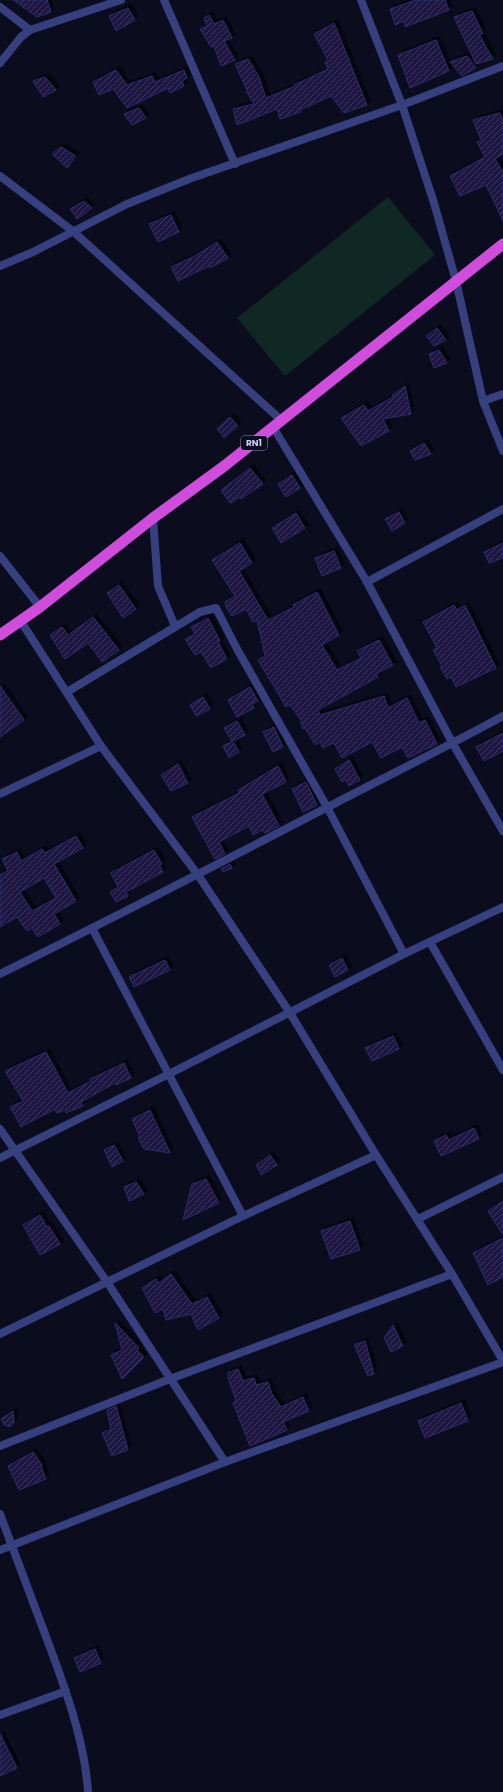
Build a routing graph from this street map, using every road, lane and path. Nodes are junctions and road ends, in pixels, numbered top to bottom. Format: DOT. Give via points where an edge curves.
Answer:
graph roads {
  1 [pos="121,0"];
  2 [pos="164,0"];
  3 [pos="361,0"];
  4 [pos="0,7"];
  5 [pos="30,30"];
  6 [pos="0,63"];
  7 [pos="503,66"];
  8 [pos="402,105"];
  9 [pos="235,164"];
  10 [pos="0,176"];
  11 [pos="74,232"];
  12 [pos="503,244"];
  13 [pos="0,266"];
  14 [pos="456,281"];
  15 [pos="503,394"];
  16 [pos="484,401"];
  17 [pos="277,424"];
  18 [pos="503,451"];
  19 [pos="503,509"];
  20 [pos="154,518"];
  21 [pos="0,556"];
  22 [pos="366,582"];
  23 [pos="40,606"];
  24 [pos="20,620"];
  25 [pos="175,626"];
  26 [pos="0,635"];
  27 [pos="67,692"];
  28 [pos="503,716"];
  29 [pos="453,744"];
  30 [pos="102,746"];
  31 [pos="0,794"];
  32 [pos="327,807"];
  33 [pos="503,831"];
  34 [pos="198,875"];
  35 [pos="503,907"];
  36 [pos="92,928"];
  37 [pos="430,942"];
  38 [pos="404,954"];
  39 [pos="0,974"];
  40 [pos="290,1012"];
  41 [pos="503,1070"];
  42 [pos="169,1074"];
  43 [pos="0,1129"];
  44 [pos="15,1151"];
  45 [pos="376,1155"];
  46 [pos="0,1158"];
  47 [pos="503,1176"];
  48 [pos="243,1216"];
  49 [pos="418,1219"];
  50 [pos="452,1274"];
  51 [pos="107,1282"];
  52 [pos="0,1334"];
  53 [pos="503,1362"];
  54 [pos="170,1379"];
  55 [pos="0,1446"];
  56 [pos="224,1462"];
  57 [pos="0,1514"];
  58 [pos="12,1546"];
  59 [pos="0,1550"];
  60 [pos="66,1691"];
  61 [pos="0,1715"];
  62 [pos="88,1792"];
  1 -- 5 [label="street"];
  2 -- 9 [label="street"];
  3 -- 8 [label="street"];
  4 -- 5 [label="street"];
  5 -- 6 [label="street"];
  7 -- 8 [label="street"];
  8 -- 9 [label="street"];
  8 -- 14 [label="street"];
  9 -- 11 [label="street" via="127,204"];
  10 -- 11 [label="street"];
  11 -- 13 [label="street"];
  11 -- 17 [label="street"];
  12 -- 14 [label="highway, RN1"];
  14 -- 16 [label="street"];
  14 -- 17 [label="highway, RN1"];
  15 -- 16 [label="street"];
  16 -- 18 [label="street"];
  17 -- 20 [label="highway, RN1" via="223,468"];
  17 -- 22 [label="street"];
  19 -- 22 [label="street"];
  20 -- 23 [label="highway, RN1"];
  20 -- 25 [label="street" via="158,586"];
  21 -- 23 [label="street"];
  22 -- 29 [label="street"];
  23 -- 24 [label="highway, RN1"];
  24 -- 26 [label="highway, RN1"];
  24 -- 27 [label="street"];
  25 -- 27 [label="street"];
  25 -- 32 [label="street" via="200,612 216,608"];
  27 -- 30 [label="street"];
  28 -- 29 [label="street"];
  29 -- 32 [label="street"];
  29 -- 33 [label="street"];
  30 -- 31 [label="street"];
  30 -- 34 [label="street"];
  32 -- 34 [label="street"];
  32 -- 38 [label="street"];
  34 -- 36 [label="street"];
  34 -- 40 [label="street"];
  35 -- 37 [label="street"];
  36 -- 39 [label="street"];
  36 -- 42 [label="street"];
  37 -- 38 [label="street"];
  37 -- 41 [label="street"];
  38 -- 40 [label="street"];
  40 -- 42 [label="street"];
  40 -- 45 [label="street"];
  42 -- 44 [label="street"];
  42 -- 48 [label="street"];
  43 -- 44 [label="street"];
  44 -- 46 [label="street"];
  44 -- 51 [label="street"];
  45 -- 48 [label="street"];
  45 -- 49 [label="street"];
  47 -- 49 [label="street"];
  48 -- 51 [label="street"];
  49 -- 50 [label="street"];
  50 -- 53 [label="street"];
  50 -- 54 [label="street"];
  51 -- 52 [label="street"];
  51 -- 54 [label="street"];
  53 -- 56 [label="street"];
  54 -- 55 [label="street"];
  54 -- 56 [label="street"];
  56 -- 58 [label="street"];
  57 -- 58 [label="street"];
  58 -- 59 [label="street"];
  58 -- 60 [label="street"];
  60 -- 61 [label="street"];
  60 -- 62 [label="street" via="77,1730"];
}
